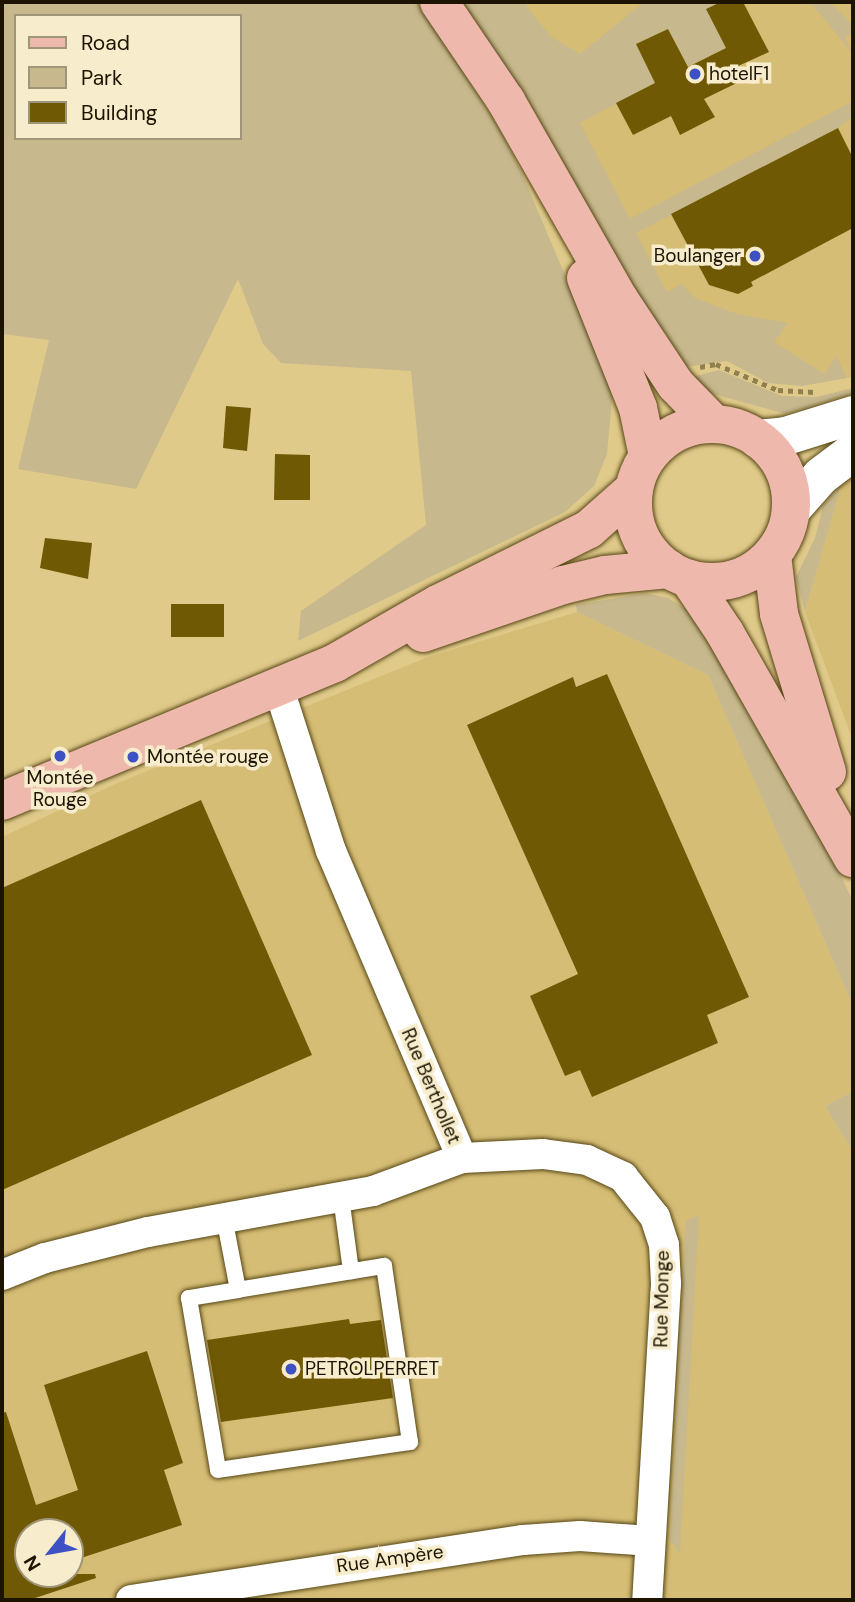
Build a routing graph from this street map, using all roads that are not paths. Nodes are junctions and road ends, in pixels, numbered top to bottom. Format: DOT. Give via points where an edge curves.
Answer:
graph roads {
  1 [pos="439,2"];
  2 [pos="566,209"];
  3 [pos="853,415"];
  4 [pos="714,424"];
  5 [pos="758,439"];
  6 [pos="853,452"];
  7 [pos="641,473"];
  8 [pos="791,510"];
  9 [pos="772,555"];
  10 [pos="679,574"];
  11 [pos="335,663"];
  12 [pos="278,686"];
  13 [pos="2,802"];
  14 [pos="853,843"];
  15 [pos="853,858"];
  16 [pos="462,1158"];
  17 [pos="341,1197"];
  18 [pos="224,1217"];
  19 [pos="351,1271"];
  20 [pos="2,1275"];
  21 [pos="238,1290"];
  22 [pos="650,1542"];
  23 [pos="131,1600"];
  24 [pos="647,1600"];
  1 -- 2 [label="main road" via="506,101"];
  2 -- 4 [label="main road" via="676,385"];
  2 -- 7 [label="main road" via="574,248 638,408"];
  3 -- 5 [label="main road" via="786,436"];
  4 -- 5 [label="main road" via="738,428"];
  4 -- 7 [label="main road" via="670,435"];
  5 -- 8 [label="main road" via="787,476"];
  6 -- 8 [label="main road" via="821,476"];
  7 -- 10 [label="main road" via="640,534"];
  7 -- 11 [label="main road" via="589,529 438,604"];
  8 -- 9 [label="main road" via="787,529"];
  9 -- 10 [label="main road" via="734,579"];
  9 -- 14 [label="main road" via="779,614 810,726"];
  10 -- 11 [label="main road" via="606,575 563,586"];
  10 -- 15 [label="main road" via="725,633"];
  11 -- 12 [label="main road"];
  12 -- 13 [label="main road"];
  12 -- 16 [label="street, Rue Berthollet" via="331,851"];
  16 -- 17 [label="street, Rue Berthollet" via="406,1182"];
  16 -- 22 [label="street, Rue Monge" via="531,1154 587,1160 623,1177 655,1217 664,1245 666,1284"];
  17 -- 18 [label="street, Rue Berthollet"];
  17 -- 19 [label="lane"];
  18 -- 20 [label="street, Rue Berthollet" via="86,1246"];
  18 -- 21 [label="lane"];
  19 -- 21 [label="lane"];
  19 -- 21 [label="lane" via="384,1266 410,1441 218,1470 189,1298"];
  22 -- 23 [label="street, Rue Ampère" via="580,1536 523,1540"];
  22 -- 24 [label="street, Rue Monge"];
}
